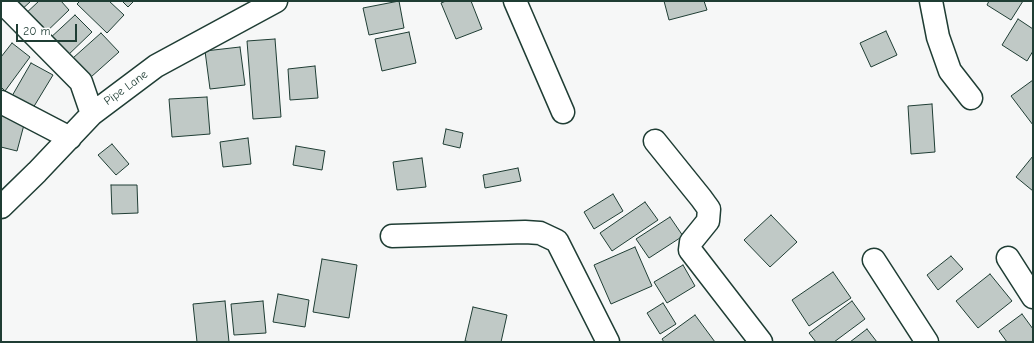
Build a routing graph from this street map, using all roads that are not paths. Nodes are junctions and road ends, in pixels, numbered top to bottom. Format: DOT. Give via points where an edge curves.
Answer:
graph roads {
  1 [pos="1,1"];
  2 [pos="276,1"];
  3 [pos="515,1"];
  4 [pos="931,1"];
  5 [pos="972,98"];
  6 [pos="1,102"];
  7 [pos="563,112"];
  8 [pos="92,114"];
  9 [pos="70,138"];
  10 [pos="655,141"];
  11 [pos="1,207"];
  12 [pos="392,236"];
  13 [pos="1008,258"];
  14 [pos="874,260"];
  15 [pos="1033,296"];
  16 [pos="608,342"];
  17 [pos="761,342"];
  18 [pos="927,342"];
  1 -- 8 [label="street" via="81,82"];
  2 -- 8 [label="street, Pipe Lane" via="156,66"];
  3 -- 7 [label="street"];
  4 -- 5 [label="street" via="938,37 950,71"];
  6 -- 9 [label="street"];
  8 -- 9 [label="street, Pipe Lane"];
  9 -- 11 [label="street, Pipe Lane"];
  10 -- 17 [label="street" via="708,210 708,221 691,242 690,250"];
  12 -- 16 [label="street" via="525,232 540,234 557,241"];
  13 -- 15 [label="street"];
  14 -- 18 [label="street"];
}
